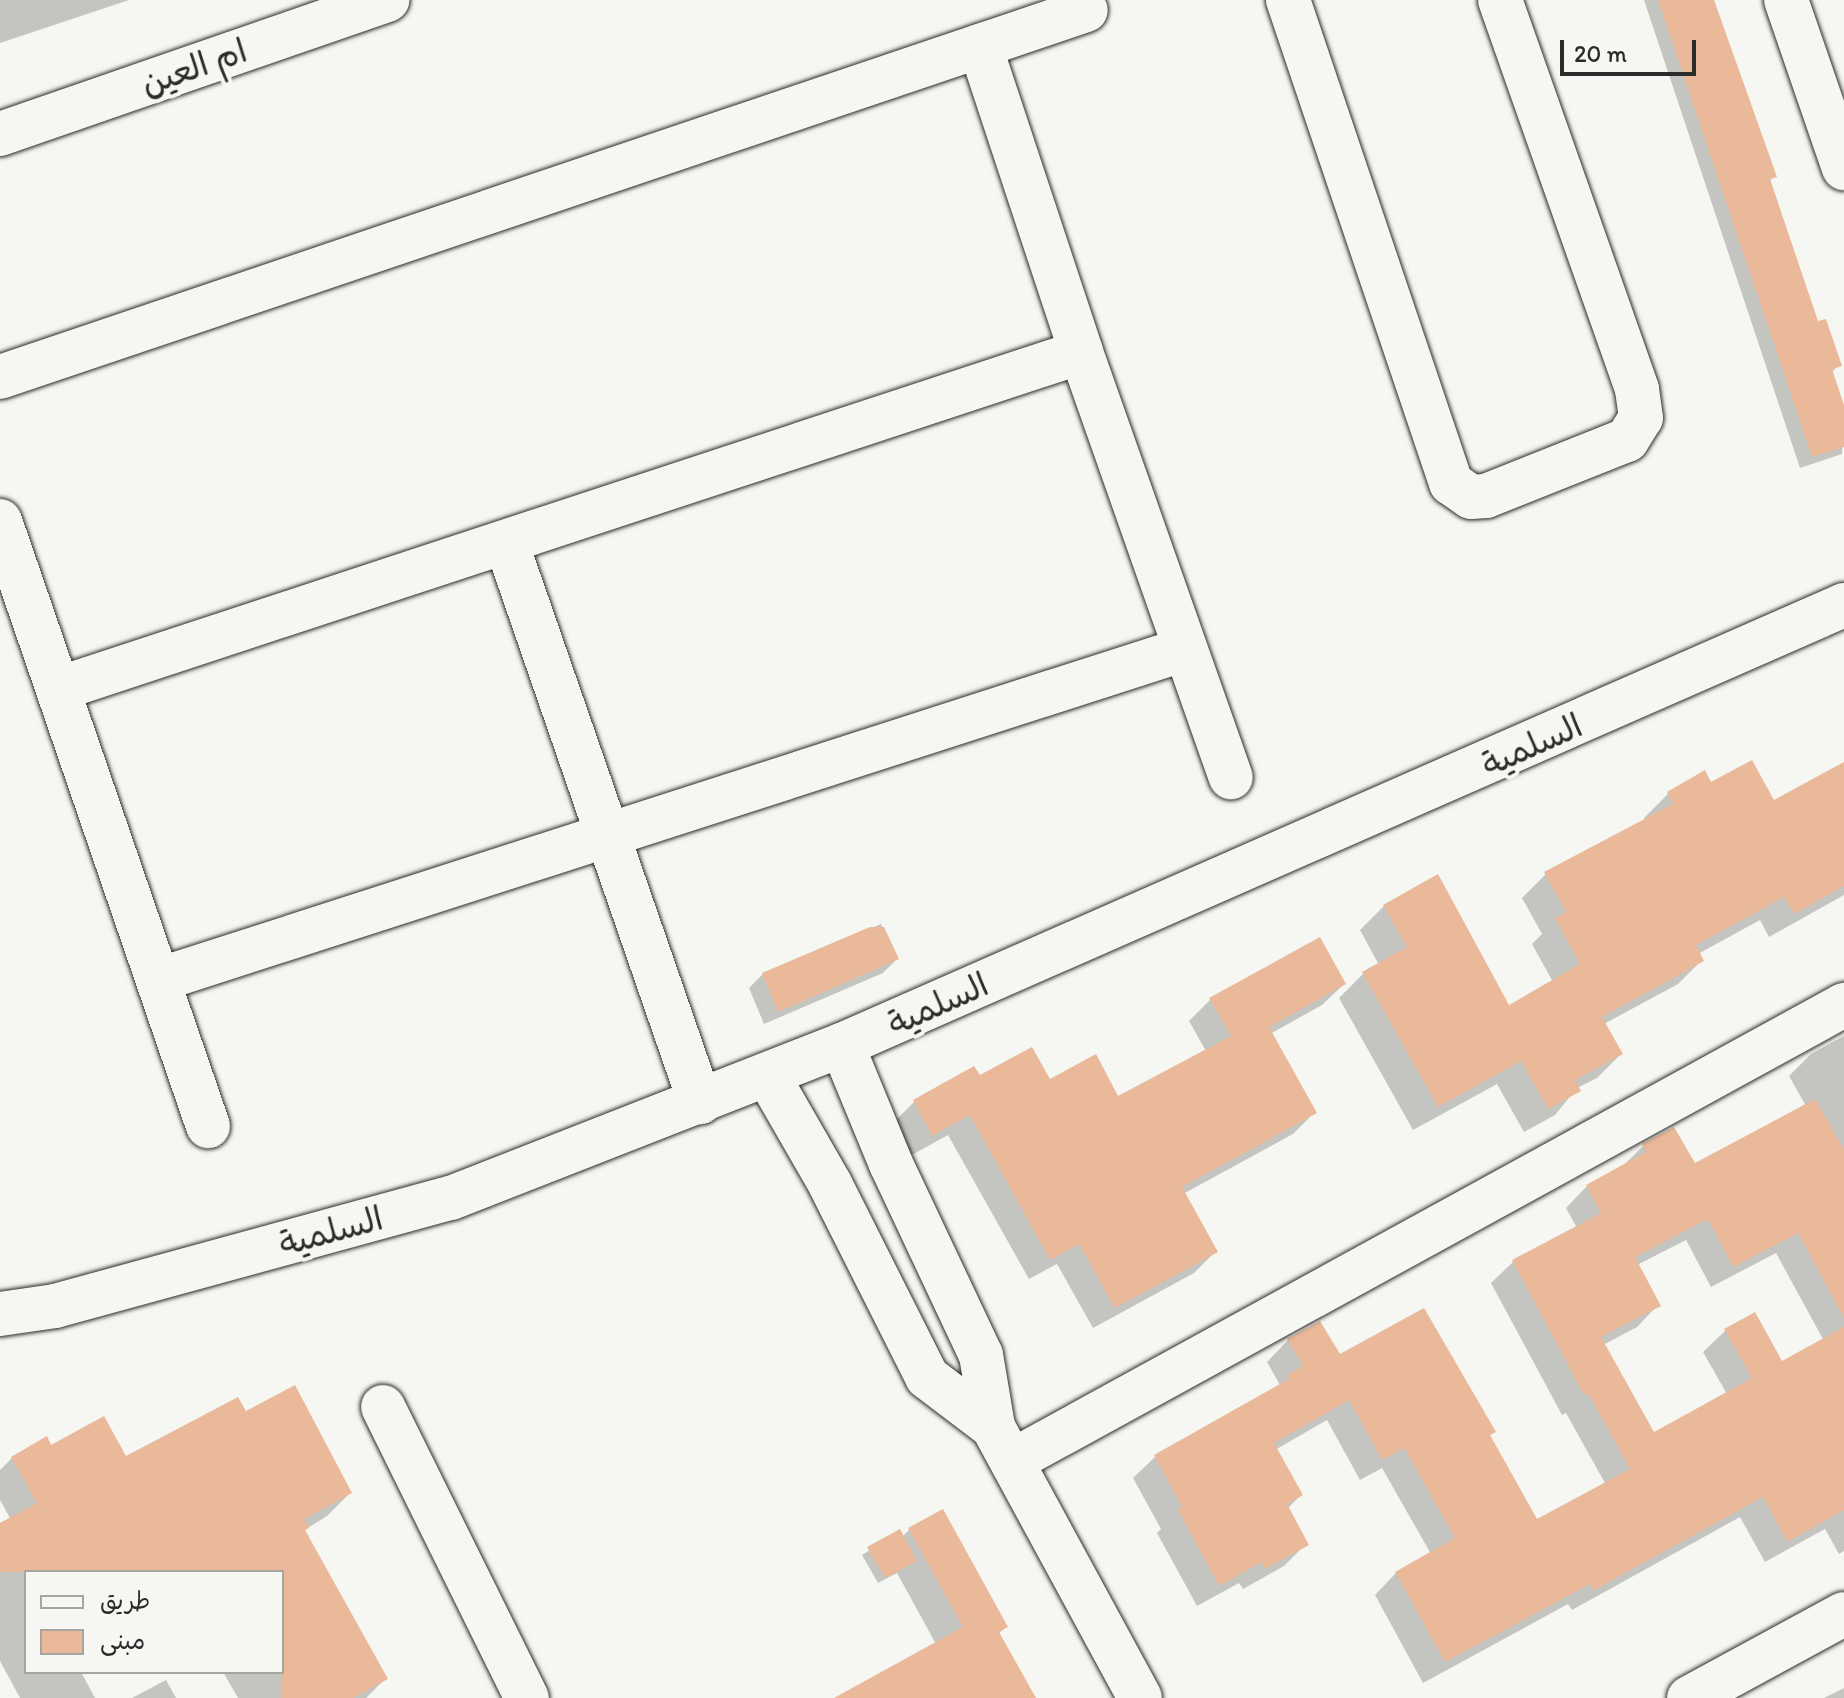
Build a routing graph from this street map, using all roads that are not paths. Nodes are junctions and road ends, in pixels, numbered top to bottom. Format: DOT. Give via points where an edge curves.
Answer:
graph roads {
  1 [pos="388,0"];
  2 [pos="1288,0"];
  3 [pos="1500,0"];
  4 [pos="1786,0"];
  5 [pos="1086,10"];
  6 [pos="980,46"];
  7 [pos="0,134"];
  8 [pos="1844,168"];
  9 [pos="1081,352"];
  10 [pos="0,377"];
  11 [pos="0,521"];
  12 [pos="506,542"];
  13 [pos="1844,605"];
  14 [pos="1185,649"];
  15 [pos="58,689"];
  16 [pos="1231,777"];
  17 [pos="606,834"];
  18 [pos="158,980"];
  19 [pos="1844,1005"];
  20 [pos="842,1045"];
  21 [pos="768,1076"];
  22 [pos="700,1102"];
  23 [pos="208,1126"];
  24 [pos="0,1314"];
  25 [pos="383,1407"];
  26 [pos="1002,1444"];
  27 [pos="1844,1614"];
  28 [pos="527,1698"];
  29 [pos="1140,1698"];
  30 [pos="1689,1698"];
  1 -- 7 [label="street, ام العين"];
  2 -- 3 [label="street" via="1451,483 1471,497 1486,496 1627,440 1641,418 1637,389"];
  4 -- 8 [label="street"];
  5 -- 6 [label="street"];
  6 -- 9 [label="street"];
  6 -- 10 [label="street"];
  9 -- 12 [label="street"];
  9 -- 14 [label="street"];
  11 -- 15 [label="street"];
  12 -- 15 [label="street"];
  12 -- 17 [label="street"];
  13 -- 20 [label="street, السلمية"];
  14 -- 16 [label="street"];
  14 -- 17 [label="street"];
  15 -- 18 [label="street"];
  17 -- 18 [label="street"];
  17 -- 22 [label="street"];
  18 -- 23 [label="street"];
  19 -- 26 [label="street"];
  20 -- 21 [label="street, السلمية"];
  20 -- 26 [label="street" via="981,1355"];
  21 -- 22 [label="street, السلمية"];
  21 -- 26 [label="street" via="830,1184 927,1377"];
  22 -- 24 [label="street, السلمية" via="451,1198 55,1306"];
  25 -- 28 [label="street"];
  26 -- 29 [label="street"];
  27 -- 30 [label="street"];
}
